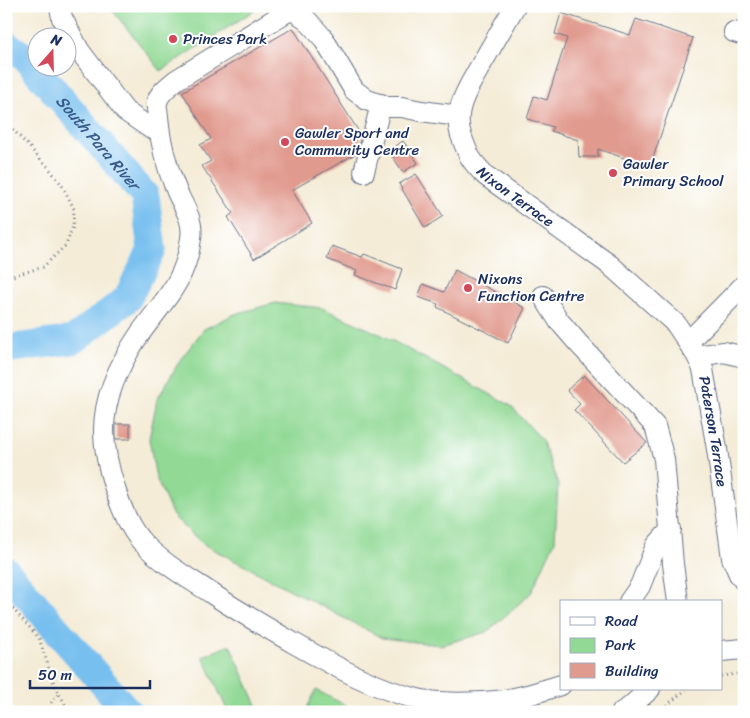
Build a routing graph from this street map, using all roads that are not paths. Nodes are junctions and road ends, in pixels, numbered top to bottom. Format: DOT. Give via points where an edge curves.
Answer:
graph roads {
  1 [pos="60,6"];
  2 [pos="514,6"];
  3 [pos="374,102"];
  4 [pos="459,116"];
  5 [pos="159,131"];
  6 [pos="364,172"];
  7 [pos="744,285"];
  8 [pos="544,296"];
  9 [pos="693,349"];
  10 [pos="744,357"];
  11 [pos="670,529"];
  12 [pos="744,581"];
  13 [pos="630,600"];
  14 [pos="678,600"];
  15 [pos="744,649"];
  16 [pos="722,651"];
  17 [pos="560,675"];
  18 [pos="366,682"];
  19 [pos="560,685"];
  20 [pos="649,690"];
  21 [pos="540,691"];
  22 [pos="418,712"];
  23 [pos="622,712"];
  1 -- 5 [label="street" via="62,18 79,50 125,111"];
  2 -- 4 [label="street, Nixon Terrace" via="467,91"];
  3 -- 4 [label="street" via="387,107"];
  3 -- 5 [label="street" via="354,90 322,38 306,19 293,10 166,88 157,102"];
  3 -- 6 [label="street"];
  4 -- 9 [label="street, Nixon Terrace" via="458,130 471,162 610,265 671,320"];
  5 -- 18 [label="street" via="172,180 191,223 192,235 183,271 170,296 128,353 106,407 107,459 117,494 142,543 176,571 260,624"];
  7 -- 9 [label="street"];
  8 -- 11 [label="street" via="578,343 655,426 664,460"];
  9 -- 10 [label="street"];
  9 -- 12 [label="street, Paterson Terrace" via="703,369 732,558"];
  11 -- 13 [label="street" via="656,546 640,586"];
  11 -- 14 [label="street"];
  15 -- 16 [label="street"];
  17 -- 21 [label="street"];
  18 -- 21 [label="street" via="419,699 462,703 516,698"];
  18 -- 22 [label="street"];
  19 -- 21 [label="street"];
  20 -- 23 [label="street"];
}
